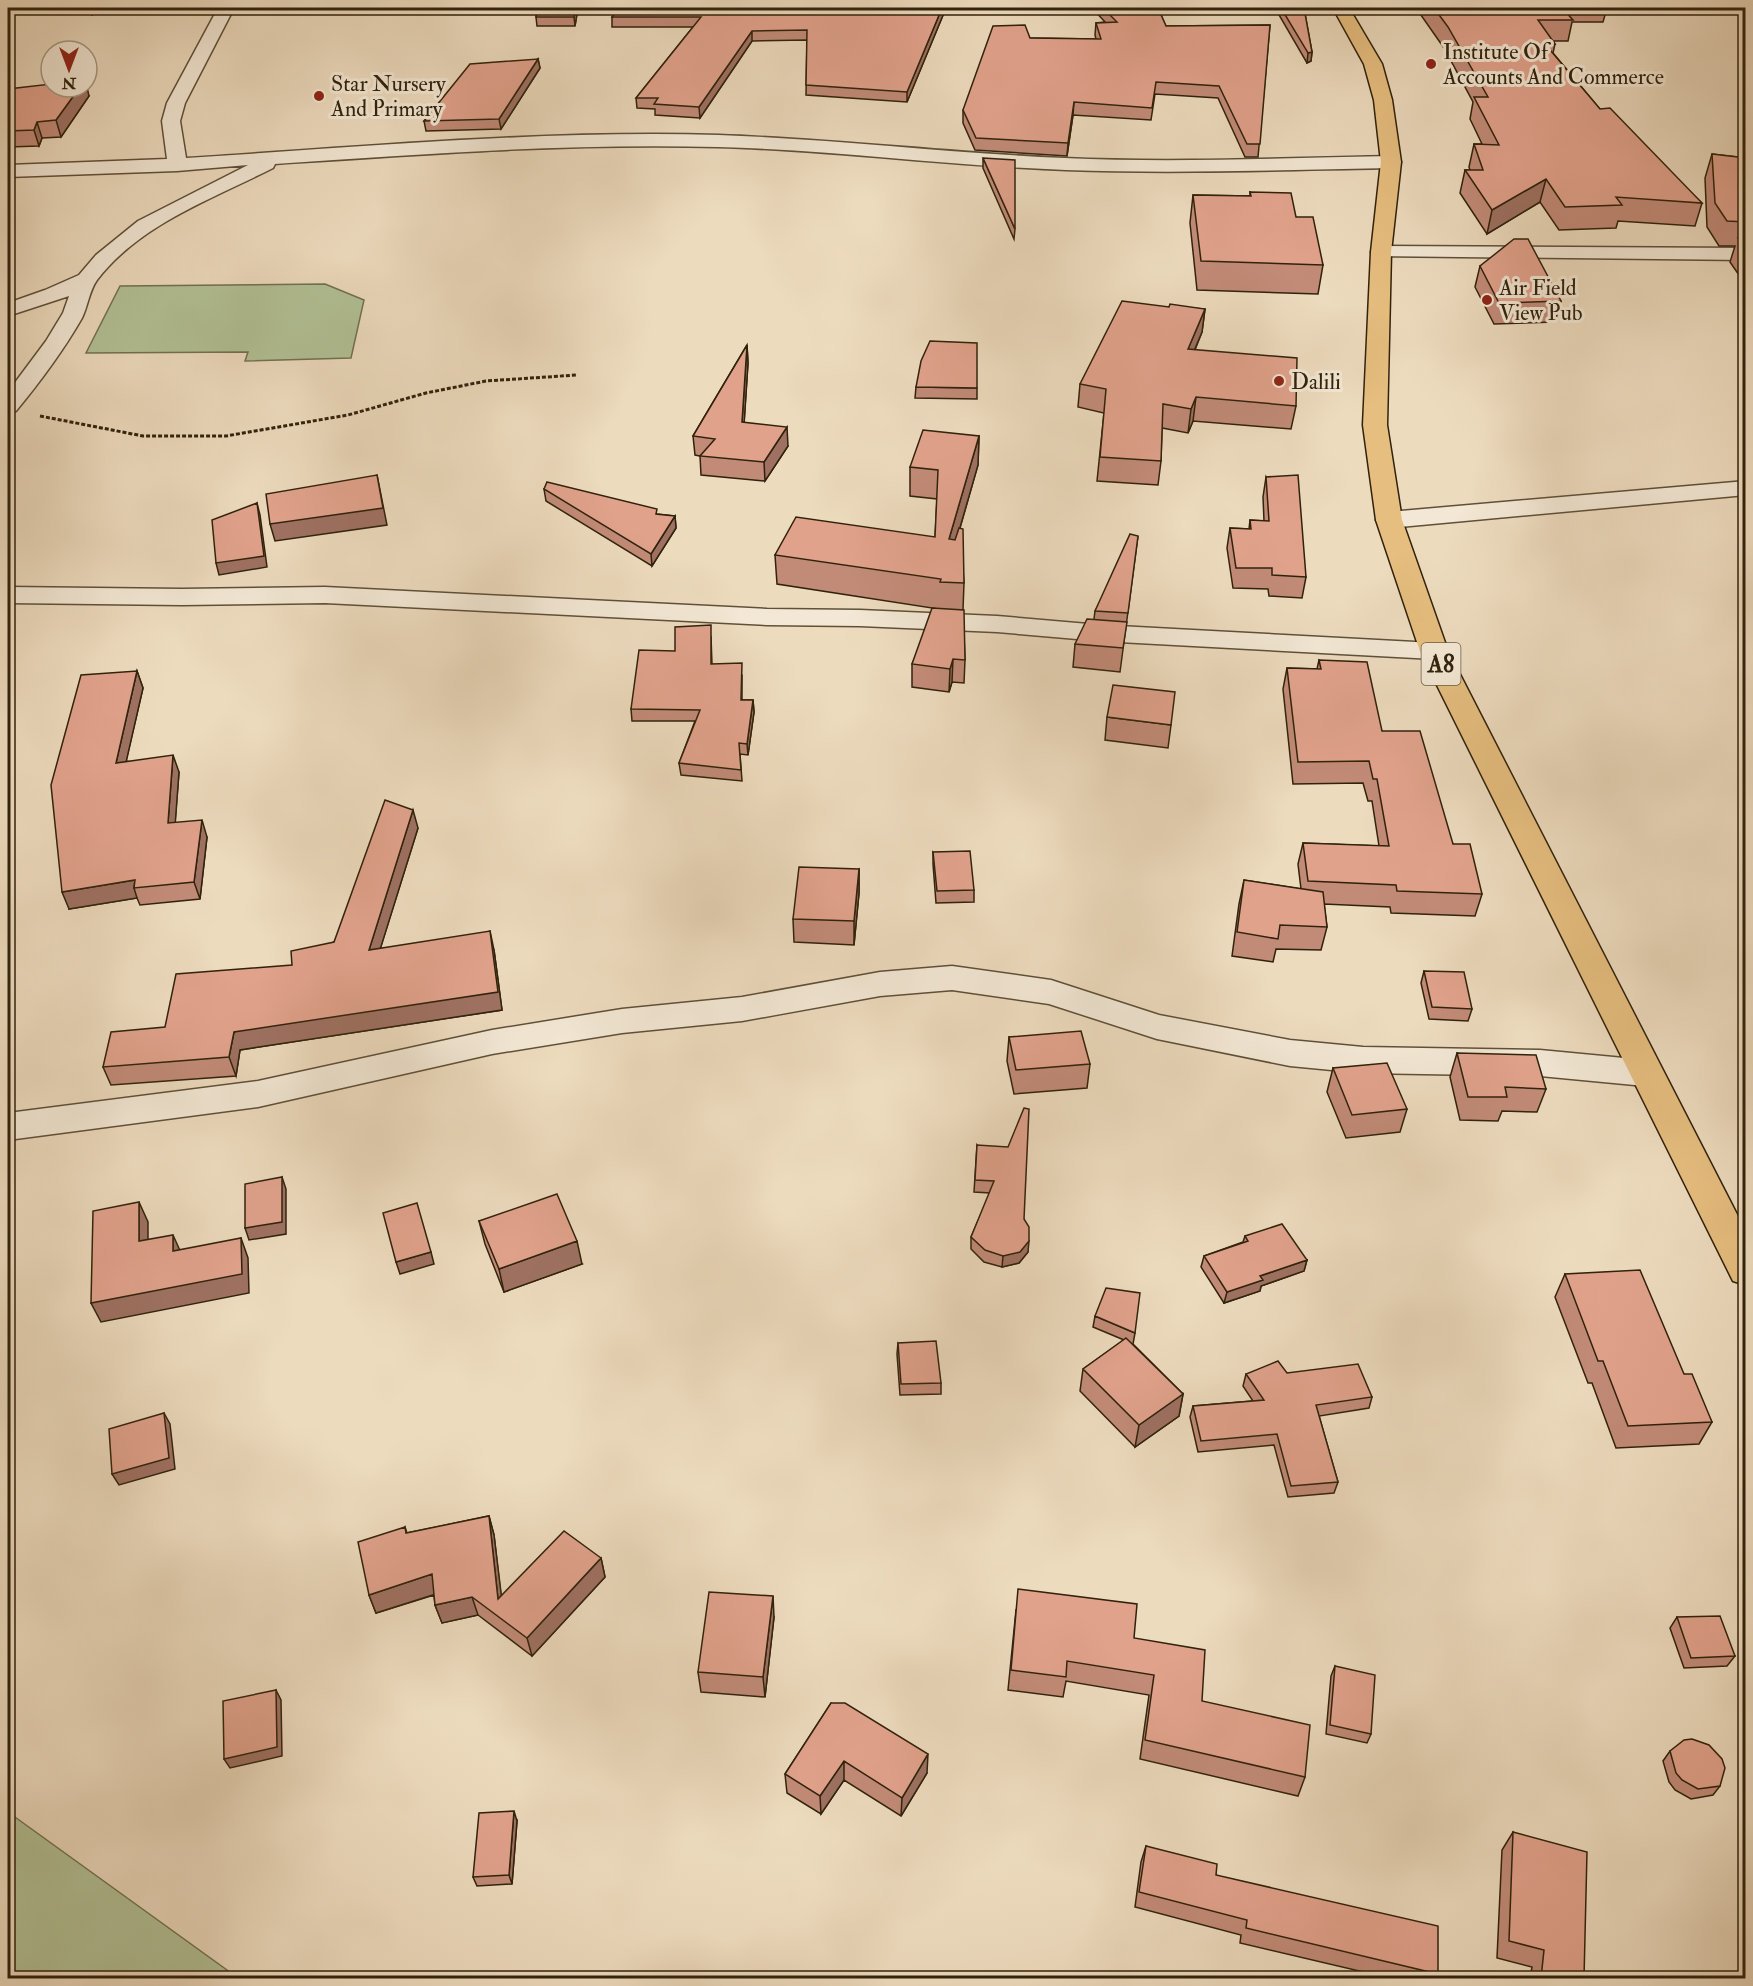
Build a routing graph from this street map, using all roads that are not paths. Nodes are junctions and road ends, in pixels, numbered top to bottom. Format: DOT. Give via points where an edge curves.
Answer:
graph roads {
  1 [pos="8,8"];
  2 [pos="13,8"];
  3 [pos="226,8"];
  4 [pos="1341,8"];
  5 [pos="278,158"];
  6 [pos="1391,162"];
  7 [pos="177,165"];
  8 [pos="8,171"];
  9 [pos="1381,252"];
  10 [pos="1746,254"];
  11 [pos="86,280"];
  12 [pos="8,310"];
  13 [pos="8,406"];
  14 [pos="1746,488"];
  15 [pos="1389,520"];
  16 [pos="8,595"];
  17 [pos="1434,651"];
  18 [pos="1645,1073"];
  19 [pos="8,1127"];
  20 [pos="1746,1270"];
  1 -- 2 [label="street"];
  3 -- 7 [label="street" via="176,103 171,121"];
  4 -- 6 [label="main road, A8" via="1372,64 1383,100"];
  5 -- 6 [label="street" via="675,140 1063,164"];
  5 -- 7 [label="street"];
  5 -- 11 [label="street" via="161,216 122,242"];
  6 -- 9 [label="main road, A8"];
  7 -- 8 [label="street"];
  9 -- 10 [label="street"];
  9 -- 15 [label="main road, A8" via="1375,425"];
  11 -- 12 [label="street"];
  11 -- 13 [label="street" via="73,315"];
  14 -- 15 [label="street"];
  15 -- 17 [label="main road, A8"];
  16 -- 17 [label="street" via="325,595 997,624"];
  17 -- 18 [label="main road, A8"];
  18 -- 19 [label="street" via="1540,1063 1363,1060 1290,1053 1157,1027 1051,992 952,978 880,984 742,1009 622,1021 492,1042 258,1094"];
  18 -- 20 [label="main road, A8"];
}
